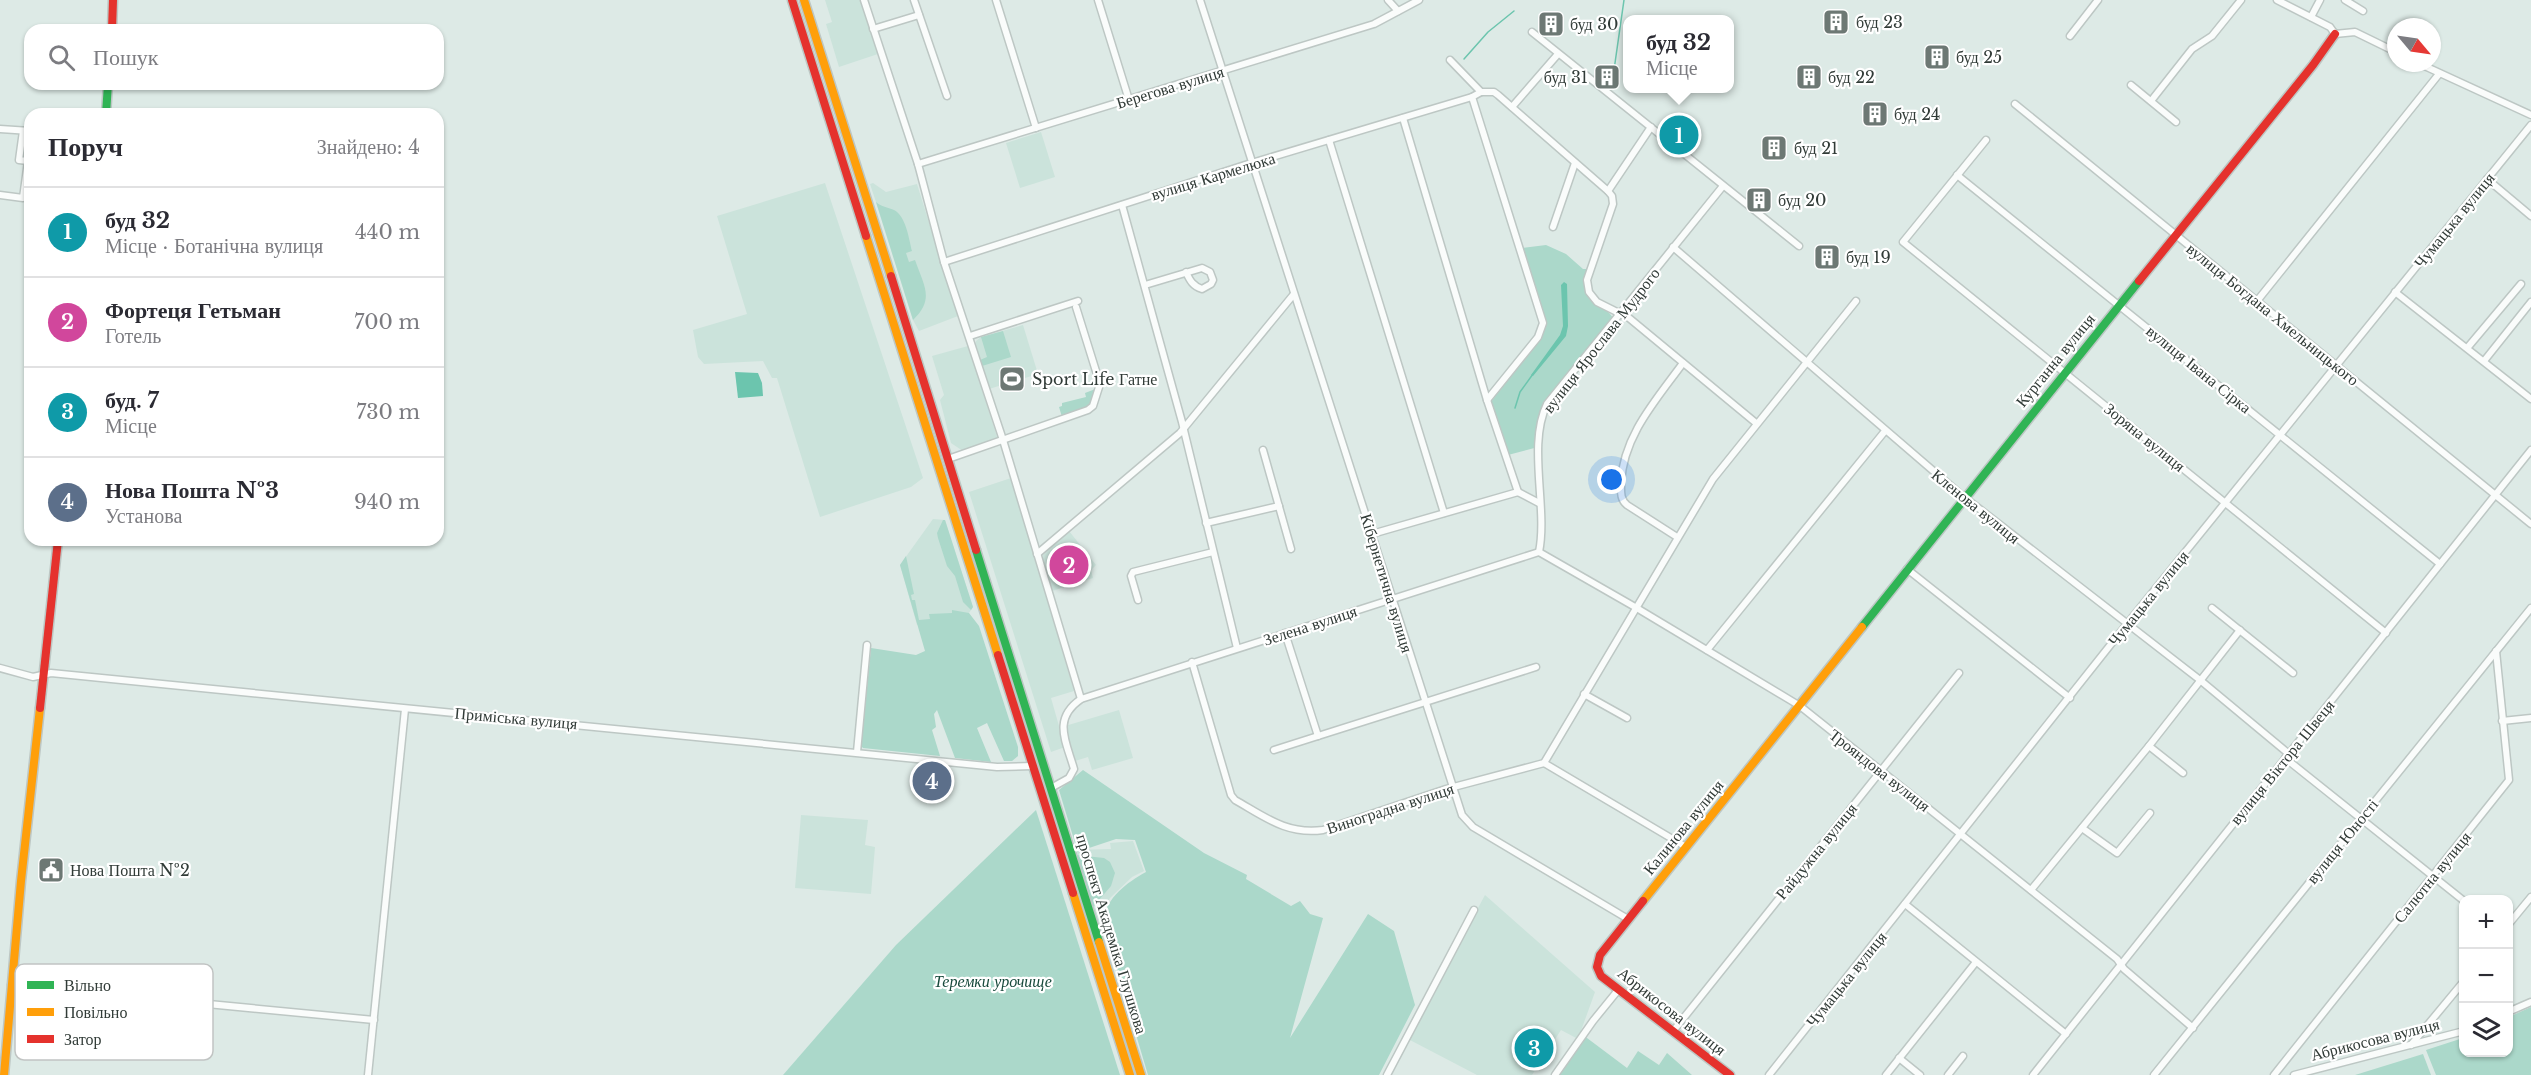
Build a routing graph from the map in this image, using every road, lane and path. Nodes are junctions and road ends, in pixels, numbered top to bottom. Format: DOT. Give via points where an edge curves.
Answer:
graph roads {
  1 [pos="113,0"];
  2 [pos="792,0"];
  3 [pos="804,0"];
  4 [pos="864,0"];
  5 [pos="914,0"];
  6 [pos="996,0"];
  7 [pos="1098,0"];
  8 [pos="1200,0"];
  9 [pos="1388,0"];
  10 [pos="1419,0"];
  11 [pos="2098,0"];
  12 [pos="2241,0"];
  13 [pos="2277,0"];
  14 [pos="2320,0"];
  15 [pos="2345,0"];
  16 [pos="1398,11"];
  17 [pos="2363,11"];
  18 [pos="919,15"];
  19 [pos="2311,17"];
  20 [pos="112,24"];
  21 [pos="873,29"];
  22 [pos="1532,32"];
  23 [pos="2336,34"];
  24 [pos="2070,36"];
  25 [pos="2387,48"];
  26 [pos="1558,54"];
  27 [pos="1450,60"];
  28 [pos="1222,72"];
  29 [pos="2435,72"];
  30 [pos="2439,74"];
  31 [pos="2132,85"];
  32 [pos="108,90"];
  33 [pos="1481,92"];
  34 [pos="947,96"];
  35 [pos="1472,97"];
  36 [pos="1129,100"];
  37 [pos="2151,100"];
  38 [pos="2014,104"];
  39 [pos="1512,107"];
  40 [pos="106,108"];
  41 [pos="2531,115"];
  42 [pos="1403,118"];
  43 [pos="2176,122"];
  44 [pos="2531,124"];
  45 [pos="1651,127"];
  46 [pos="1036,128"];
  47 [pos="0,129"];
  48 [pos="24,131"];
  49 [pos="1329,140"];
  50 [pos="1986,140"];
  51 [pos="24,141"];
  52 [pos="24,160"];
  53 [pos="1575,163"];
  54 [pos="918,164"];
  55 [pos="1252,164"];
  56 [pos="1957,176"];
  57 [pos="2487,179"];
  58 [pos="1723,186"];
  59 [pos="24,191"];
  60 [pos="1608,191"];
  61 [pos="0,195"];
  62 [pos="1122,205"];
  63 [pos="2531,216"];
  64 [pos="1553,227"];
  65 [pos="2176,235"];
  66 [pos="1799,246"];
  67 [pos="1673,247"];
  68 [pos="944,262"];
  69 [pos="1186,272"];
  70 [pos="2520,284"];
  71 [pos="1145,285"];
  72 [pos="2396,292"];
  73 [pos="1294,294"];
  74 [pos="1856,301"];
  75 [pos="2257,301"];
  76 [pos="2531,302"];
  77 [pos="2119,304"];
  78 [pos="1619,314"];
  79 [pos="970,336"];
  80 [pos="2468,347"];
  81 [pos="2484,361"];
  82 [pos="1683,363"];
  83 [pos="1806,363"];
  84 [pos="2336,366"];
  85 [pos="2065,372"];
  86 [pos="2531,399"];
  87 [pos="1487,400"];
  88 [pos="1756,423"];
  89 [pos="1183,430"];
  90 [pos="1885,431"];
  91 [pos="2280,435"];
  92 [pos="1002,440"];
  93 [pos="1263,450"];
  94 [pos="2531,450"];
  95 [pos="948,459"];
  96 [pos="1518,492"];
  97 [pos="2495,495"];
  98 [pos="1966,498"];
  99 [pos="1539,503"];
  100 [pos="2225,503"];
  101 [pos="1279,506"];
  102 [pos="1444,513"];
  103 [pos="1206,524"];
  104 [pos="2531,524"];
  105 [pos="1372,534"];
  106 [pos="1677,537"];
  107 [pos="57,546"];
  108 [pos="1291,549"];
  109 [pos="1213,552"];
  110 [pos="1539,552"];
  111 [pos="1037,554"];
  112 [pos="2440,564"];
  113 [pos="1907,569"];
  114 [pos="1391,599"];
  115 [pos="1138,600"];
  116 [pos="1635,607"];
  117 [pos="2212,608"];
  118 [pos="2531,608"];
  119 [pos="2127,624"];
  120 [pos="2240,630"];
  121 [pos="1285,633"];
  122 [pos="2386,633"];
  123 [pos="867,645"];
  124 [pos="1237,648"];
  125 [pos="1707,650"];
  126 [pos="2496,651"];
  127 [pos="1192,662"];
  128 [pos="1536,667"];
  129 [pos="0,668"];
  130 [pos="1959,673"];
  131 [pos="2293,673"];
  132 [pos="43,675"];
  133 [pos="2200,681"];
  134 [pos="1584,694"];
  135 [pos="2070,698"];
  136 [pos="1081,699"];
  137 [pos="1425,703"];
  138 [pos="1800,706"];
  139 [pos="405,709"];
  140 [pos="1627,718"];
  141 [pos="2531,718"];
  142 [pos="2502,721"];
  143 [pos="1318,736"];
  144 [pos="2150,746"];
  145 [pos="1274,750"];
  146 [pos="857,752"];
  147 [pos="2287,756"];
  148 [pos="1544,763"];
  149 [pos="1032,766"];
  150 [pos="1881,771"];
  151 [pos="2183,773"];
  152 [pos="1453,787"];
  153 [pos="1051,788"];
  154 [pos="2150,813"];
  155 [pos="2361,819"];
  156 [pos="2082,828"];
  157 [pos="1961,834"];
  158 [pos="1686,847"];
  159 [pos="2433,876"];
  160 [pos="2031,890"];
  161 [pos="2531,897"];
  162 [pos="2459,898"];
  163 [pos="1905,904"];
  164 [pos="1474,910"];
  165 [pos="1628,919"];
  166 [pos="2513,919"];
  167 [pos="1976,962"];
  168 [pos="2121,966"];
  169 [pos="1597,970"];
  170 [pos="11,986"];
  171 [pos="15,986"];
  172 [pos="2459,986"];
  173 [pos="1619,989"];
  174 [pos="2531,1002"];
  175 [pos="213,1005"];
  176 [pos="2513,1010"];
  177 [pos="374,1020"];
  178 [pos="2193,1028"];
  179 [pos="1674,1030"];
  180 [pos="2459,1032"];
  181 [pos="2066,1034"];
  182 [pos="2411,1045"];
  183 [pos="1963,1056"];
  184 [pos="1899,1058"];
  185 [pos="4,1075"];
  186 [pos="368,1075"];
  187 [pos="1130,1075"];
  188 [pos="1141,1075"];
  189 [pos="1387,1075"];
  190 [pos="1555,1075"];
  191 [pos="1730,1075"];
  192 [pos="1769,1075"];
  193 [pos="1886,1075"];
  194 [pos="1920,1075"];
  195 [pos="1948,1075"];
  196 [pos="2033,1075"];
  197 [pos="2154,1075"];
  198 [pos="2274,1075"];
  199 [pos="2294,1075"];
  1 -- 20 [label="main road"];
  2 -- 149 [label="main road, проспект Академіка Глушкова"];
  3 -- 95 [label="main road, проспект Академіка Глушкова"];
  4 -- 21 [label="street"];
  5 -- 18 [label="street"];
  6 -- 46 [label="street"];
  7 -- 36 [label="street"];
  8 -- 28 [label="street, Кібернетична вулиця"];
  9 -- 16 [label="street"];
  10 -- 16 [label="street, Берегова вулиця"];
  11 -- 24 [label="street"];
  12 -- 37 [label="street" via="2212,36 2192,49"];
  13 -- 19 [label="street"];
  14 -- 19 [label="street"];
  15 -- 17 [label="street"];
  16 -- 28 [label="street, Берегова вулиця" via="1374,24"];
  18 -- 21 [label="street"];
  18 -- 34 [label="street"];
  19 -- 23 [label="street"];
  21 -- 54 [label="street"];
  22 -- 26 [label="street"];
  23 -- 25 [label="street" via="2355,32"];
  23 -- 65 [label="main road, Курганна вулиця"];
  26 -- 39 [label="street"];
  26 -- 45 [label="street"];
  27 -- 33 [label="street"];
  28 -- 36 [label="street, Берегова вулиця"];
  28 -- 55 [label="street, Кібернетична вулиця"];
  29 -- 30 [label="street"];
  30 -- 41 [label="street"];
  30 -- 75 [label="street"];
  31 -- 37 [label="street"];
  32 -- 40 [label="main road"];
  33 -- 35 [label="street, вулиця Кармелюка"];
  33 -- 39 [label="street" via="1494,92"];
  35 -- 42 [label="street, вулиця Кармелюка"];
  35 -- 87 [label="street" via="1543,323 1538,337"];
  36 -- 46 [label="street, Берегова вулиця"];
  37 -- 43 [label="street"];
  38 -- 65 [label="street, вулиця Богдана Хмельницького"];
  39 -- 53 [label="street"];
  42 -- 49 [label="street, вулиця Кармелюка"];
  42 -- 87 [label="street"];
  44 -- 57 [label="street, Чумацька вулиця"];
  45 -- 58 [label="street"];
  45 -- 60 [label="street"];
  46 -- 54 [label="street, Берегова вулиця"];
  47 -- 48 [label="street"];
  49 -- 55 [label="street, вулиця Кармелюка"];
  49 -- 102 [label="street"];
  50 -- 56 [label="street"];
  51 -- 52 [label="street" via="20,160"];
  53 -- 60 [label="street"];
  53 -- 64 [label="street"];
  54 -- 68 [label="street"];
  55 -- 62 [label="street, вулиця Кармелюка"];
  55 -- 73 [label="street, Кібернетична вулиця"];
  56 -- 77 [label="street, вулиця Івана Сірка"];
  56 -- 85 [label="street, Зоряна вулиця" via="1903,242"];
  57 -- 63 [label="street"];
  57 -- 72 [label="street, Чумацька вулиця"];
  58 -- 66 [label="street"];
  58 -- 67 [label="street, вулиця Ярослава Мудрого"];
  59 -- 61 [label="street" via="23,198"];
  60 -- 78 [label="street" via="1613,204 1587,280 1589,292 1598,302"];
  62 -- 68 [label="street, вулиця Кармелюка"];
  62 -- 71 [label="street"];
  65 -- 75 [label="street, вулиця Богдана Хмельницького"];
  65 -- 77 [label="main road, Курганна вулиця"];
  67 -- 78 [label="street, вулиця Ярослава Мудрого"];
  67 -- 83 [label="street, Кленова вулиця"];
  68 -- 79 [label="street"];
  69 -- 71 [label="street"];
  70 -- 80 [label="street"];
  71 -- 89 [label="street"];
  72 -- 80 [label="street"];
  72 -- 84 [label="street, Чумацька вулиця"];
  73 -- 89 [label="street"];
  73 -- 105 [label="street, Кібернетична вулиця"];
  74 -- 83 [label="street"];
  75 -- 84 [label="street, вулиця Богдана Хмельницького"];
  76 -- 81 [label="street"];
  77 -- 85 [label="main road, Курганна вулиця"];
  77 -- 91 [label="street, вулиця Івана Сірка"];
  78 -- 82 [label="street"];
  78 -- 99 [label="street, вулиця Ярослава Мудрого" via="1542,414"];
  79 -- 92 [label="street"];
  79 -- 92 [label="street" via="1077,304 1100,384 1093,406"];
  80 -- 81 [label="street"];
  81 -- 86 [label="street"];
  82 -- 88 [label="street"];
  82 -- 106 [label="street" via="1631,439 1621,481 1622,499 1627,505"];
  83 -- 88 [label="street"];
  83 -- 90 [label="street, Кленова вулиця"];
  84 -- 91 [label="street, Чумацька вулиця"];
  84 -- 97 [label="street, вулиця Богдана Хмельницького"];
  85 -- 98 [label="main road, Курганна вулиця"];
  85 -- 100 [label="street, Зоряна вулиця"];
  87 -- 96 [label="street"];
  88 -- 106 [label="street" via="1713,478"];
  89 -- 103 [label="street"];
  89 -- 111 [label="street"];
  90 -- 98 [label="street, Кленова вулиця"];
  90 -- 125 [label="street"];
  91 -- 100 [label="street, Чумацька вулиця"];
  91 -- 112 [label="street, вулиця Івана Сірка"];
  92 -- 95 [label="street"];
  92 -- 111 [label="street"];
  93 -- 101 [label="street"];
  94 -- 97 [label="street, вулиця Віктора Швеця"];
  95 -- 153 [label="main road, проспект Академіка Глушкова"];
  96 -- 99 [label="street"];
  96 -- 102 [label="street"];
  97 -- 104 [label="street, вулиця Богдана Хмельницького"];
  97 -- 112 [label="street, вулиця Віктора Швеця"];
  98 -- 113 [label="main road, Курганна вулиця"];
  98 -- 119 [label="street, Кленова вулиця"];
  99 -- 110 [label="street, вулиця Ярослава Мудрого"];
  100 -- 119 [label="street, Чумацька вулиця"];
  100 -- 122 [label="street, Зоряна вулиця"];
  101 -- 103 [label="street"];
  101 -- 108 [label="street"];
  102 -- 105 [label="street"];
  103 -- 109 [label="street"];
  105 -- 114 [label="street, Кібернетична вулиця"];
  106 -- 116 [label="street"];
  107 -- 132 [label="main road"];
  109 -- 115 [label="street" via="1133,572"];
  109 -- 124 [label="street"];
  110 -- 114 [label="street, Зелена вулиця"];
  110 -- 116 [label="street, Трояндова вулиця"];
  111 -- 136 [label="street"];
  112 -- 122 [label="street, вулиця Віктора Швеця"];
  113 -- 135 [label="street"];
  113 -- 138 [label="main road, Курганна вулиця"];
  114 -- 121 [label="street, Зелена вулиця"];
  114 -- 137 [label="street, Кібернетична вулиця"];
  116 -- 125 [label="street, Трояндова вулиця"];
  116 -- 134 [label="street"];
  117 -- 120 [label="street"];
  118 -- 126 [label="street, вулиця Юності"];
  119 -- 133 [label="street, Кленова вулиця"];
  119 -- 135 [label="street, Чумацька вулиця"];
  120 -- 131 [label="street"];
  120 -- 133 [label="street"];
  121 -- 124 [label="street, Зелена вулиця"];
  121 -- 143 [label="street"];
  122 -- 147 [label="street, вулиця Віктора Швеця"];
  123 -- 146 [label="street"];
  124 -- 127 [label="street, Зелена вулиця"];
  125 -- 138 [label="street, Трояндова вулиця"];
  126 -- 142 [label="street, Салютна вулиця"];
  126 -- 155 [label="street, вулиця Юності"];
  127 -- 136 [label="street, Зелена вулиця"];
  127 -- 152 [label="street, Виноградна вулиця" via="1231,795 1287,829 1323,830"];
  128 -- 137 [label="street"];
  129 -- 132 [label="street, Приміська вулиця" via="33,677"];
  130 -- 150 [label="street, Райдужна вулиця"];
  132 -- 139 [label="street, Приміська вулиця"];
  132 -- 170 [label="main road"];
  133 -- 144 [label="street"];
  133 -- 147 [label="street, Кленова вулиця"];
  134 -- 140 [label="street"];
  134 -- 148 [label="street"];
  135 -- 157 [label="street, Чумацька вулиця"];
  136 -- 153 [label="street" via="1068,709 1063,722 1074,770 1069,778"];
  137 -- 143 [label="street"];
  137 -- 152 [label="street, Кібернетична вулиця"];
  138 -- 150 [label="street, Трояндова вулиця"];
  138 -- 158 [label="main road, Калинова вулиця"];
  139 -- 146 [label="street, Приміська вулиця"];
  139 -- 177 [label="street"];
  141 -- 142 [label="street"];
  142 -- 159 [label="street, Салютна вулиця" via="2510,780"];
  143 -- 145 [label="street"];
  144 -- 151 [label="street"];
  144 -- 156 [label="street"];
  146 -- 149 [label="street, Приміська вулиця" via="997,767"];
  147 -- 155 [label="street, Кленова вулиця"];
  147 -- 168 [label="street, вулиця Віктора Швеця"];
  148 -- 152 [label="street, Виноградна вулиця"];
  148 -- 158 [label="street"];
  149 -- 187 [label="main road, проспект Академіка Глушкова"];
  150 -- 157 [label="street, Трояндова вулиця"];
  150 -- 179 [label="street, Райдужна вулиця"];
  152 -- 165 [label="street, Кібернетична вулиця" via="1462,815 1473,826"];
  153 -- 188 [label="main road, проспект Академіка Глушкова"];
  154 -- 156 [label="street" via="2117,853"];
  155 -- 159 [label="street, Кленова вулиця"];
  155 -- 178 [label="street, вулиця Юності"];
  156 -- 160 [label="street"];
  157 -- 160 [label="street, Трояндова вулиця"];
  157 -- 163 [label="street, Чумацька вулиця"];
  158 -- 165 [label="main road, Калинова вулиця"];
  159 -- 162 [label="street, Кленова вулиця"];
  159 -- 198 [label="street, Салютна вулиця"];
  160 -- 168 [label="street, Трояндова вулиця"];
  161 -- 166 [label="street"];
  163 -- 167 [label="street"];
  163 -- 192 [label="street, Чумацька вулиця"];
  164 -- 189 [label="street"];
  165 -- 169 [label="main road, Калинова вулиця" via="1600,955"];
  167 -- 181 [label="street"];
  167 -- 184 [label="street"];
  168 -- 178 [label="street, Трояндова вулиця"];
  168 -- 181 [label="street, вулиця Віктора Швеця"];
  169 -- 173 [label="main road, Абрикосова вулиця"];
  170 -- 171 [label="street"];
  170 -- 185 [label="main road"];
  172 -- 182 [label="street"];
  173 -- 179 [label="main road, Абрикосова вулиця"];
  173 -- 190 [label="street"];
  174 -- 176 [label="street"];
  175 -- 177 [label="street"];
  177 -- 186 [label="street"];
  178 -- 197 [label="street, вулиця Юності"];
  179 -- 191 [label="main road, Абрикосова вулиця"];
  180 -- 182 [label="street, Абрикосова вулиця"];
  181 -- 196 [label="street, вулиця Віктора Швеця"];
  182 -- 199 [label="street, Абрикосова вулиця"];
  183 -- 195 [label="street"];
  184 -- 193 [label="street"];
  184 -- 194 [label="street"];
}
